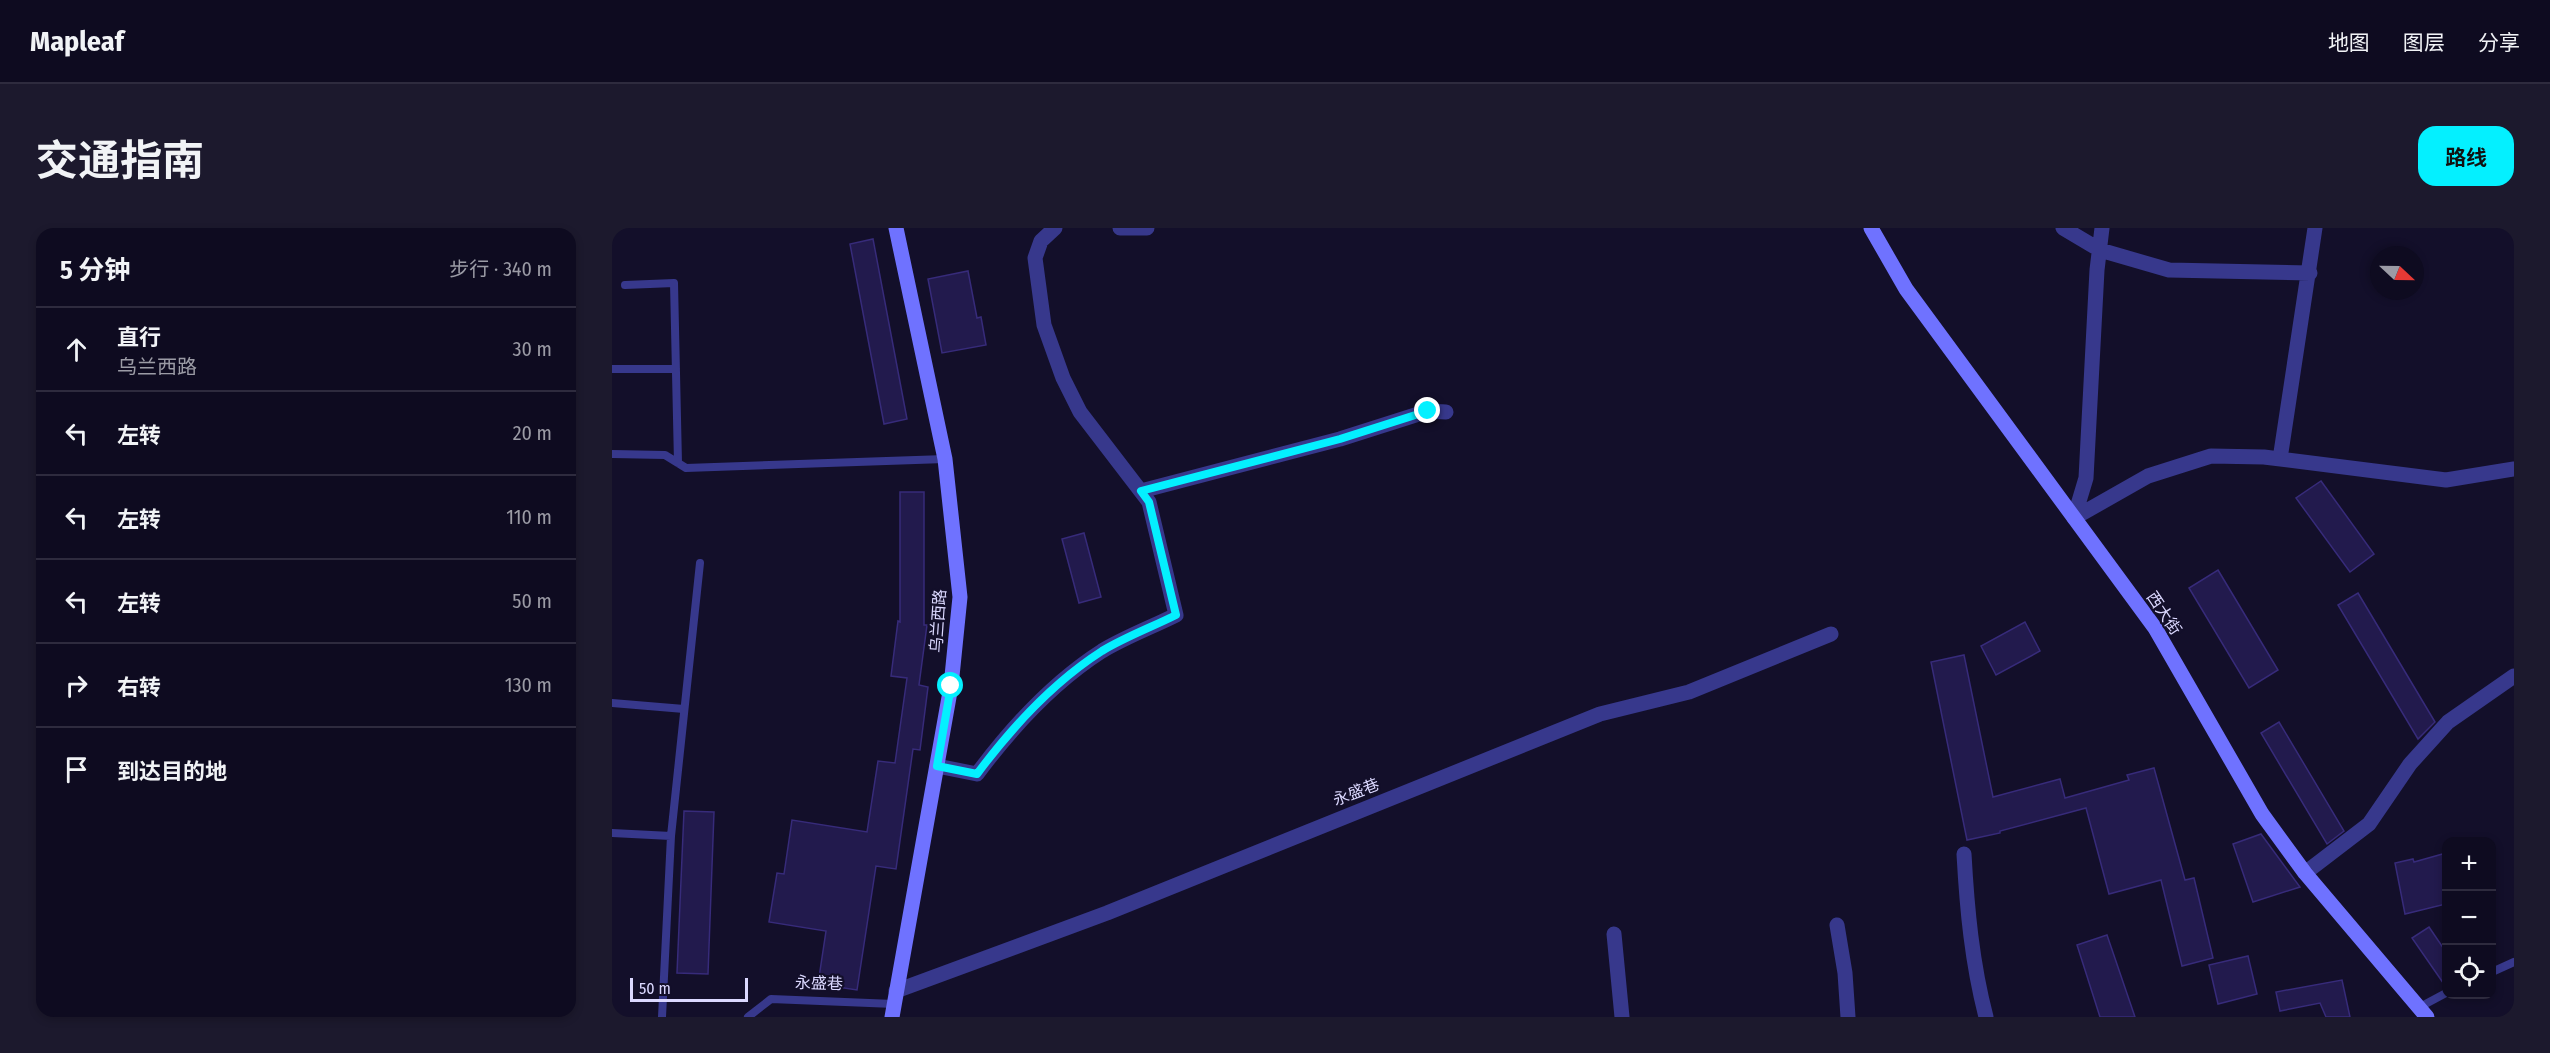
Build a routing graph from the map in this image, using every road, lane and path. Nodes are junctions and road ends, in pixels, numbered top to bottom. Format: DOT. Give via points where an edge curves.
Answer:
graph roads {
  1 [pos="896,228"];
  2 [pos="1055,228"];
  3 [pos="1120,228"];
  4 [pos="1147,228"];
  5 [pos="1871,228"];
  6 [pos="2063,228"];
  7 [pos="2102,228"];
  8 [pos="2315,228"];
  9 [pos="2100,250"];
  10 [pos="2310,273"];
  11 [pos="625,285"];
  12 [pos="612,369"];
  13 [pos="676,369"];
  14 [pos="1446,412"];
  15 [pos="612,454"];
  16 [pos="945,459"];
  17 [pos="2280,459"];
  18 [pos="678,463"];
  19 [pos="2514,469"];
  20 [pos="1141,491"];
  21 [pos="2074,518"];
  22 [pos="700,563"];
  23 [pos="1831,634"];
  24 [pos="2514,676"];
  25 [pos="612,703"];
  26 [pos="684,709"];
  27 [pos="937,766"];
  28 [pos="612,833"];
  29 [pos="671,836"];
  30 [pos="1965,854"];
  31 [pos="2305,873"];
  32 [pos="1837,925"];
  33 [pos="1614,934"];
  34 [pos="2514,962"];
  35 [pos="2496,970"];
  36 [pos="2442,996"];
  37 [pos="894,1004"];
  38 [pos="2422,1012"];
  39 [pos="662,1017"];
  40 [pos="748,1017"];
  41 [pos="1622,1017"];
  42 [pos="1848,1017"];
  43 [pos="1986,1017"];
  1 -- 16 [label="main road, 乌兰西路"];
  2 -- 20 [label="street" via="1041,241 1035,258 1044,325 1080,412"];
  3 -- 4 [label="street"];
  5 -- 21 [label="main road, 西大街" via="1906,290"];
  6 -- 9 [label="street"];
  7 -- 9 [label="street"];
  8 -- 10 [label="street"];
  9 -- 10 [label="street" via="2169,270"];
  9 -- 21 [label="street" via="2086,478"];
  10 -- 17 [label="street"];
  11 -- 13 [label="lane" via="674,283"];
  12 -- 13 [label="lane"];
  13 -- 18 [label="lane"];
  14 -- 20 [label="street" via="1428,411 1340,439"];
  15 -- 18 [label="lane" via="665,455"];
  16 -- 18 [label="lane" via="686,468"];
  16 -- 27 [label="main road, 乌兰西路" via="960,597 951,686"];
  17 -- 19 [label="street" via="2446,480"];
  17 -- 21 [label="street" via="2211,456 2148,476"];
  20 -- 27 [label="street" via="1149,502 1176,615 1103,651 1070,674 1011,730 977,774"];
  21 -- 31 [label="main road, 西大街" via="2155,628 2262,814"];
  22 -- 26 [label="lane"];
  23 -- 37 [label="street, 永盛巷" via="1689,692 1600,714 1107,913"];
  24 -- 31 [label="street" via="2448,722 2410,764 2369,824"];
  25 -- 26 [label="lane"];
  26 -- 29 [label="lane"];
  27 -- 37 [label="main road, 乌兰西路"];
  28 -- 29 [label="lane"];
  29 -- 39 [label="lane"];
  30 -- 43 [label="street" via="1968,918"];
  31 -- 38 [label="main road, 西大街"];
  32 -- 42 [label="street"];
  33 -- 41 [label="street"];
  34 -- 35 [label="lane"];
  36 -- 38 [label="lane"];
  37 -- 40 [label="lane, 永盛巷" via="771,999"];
}
